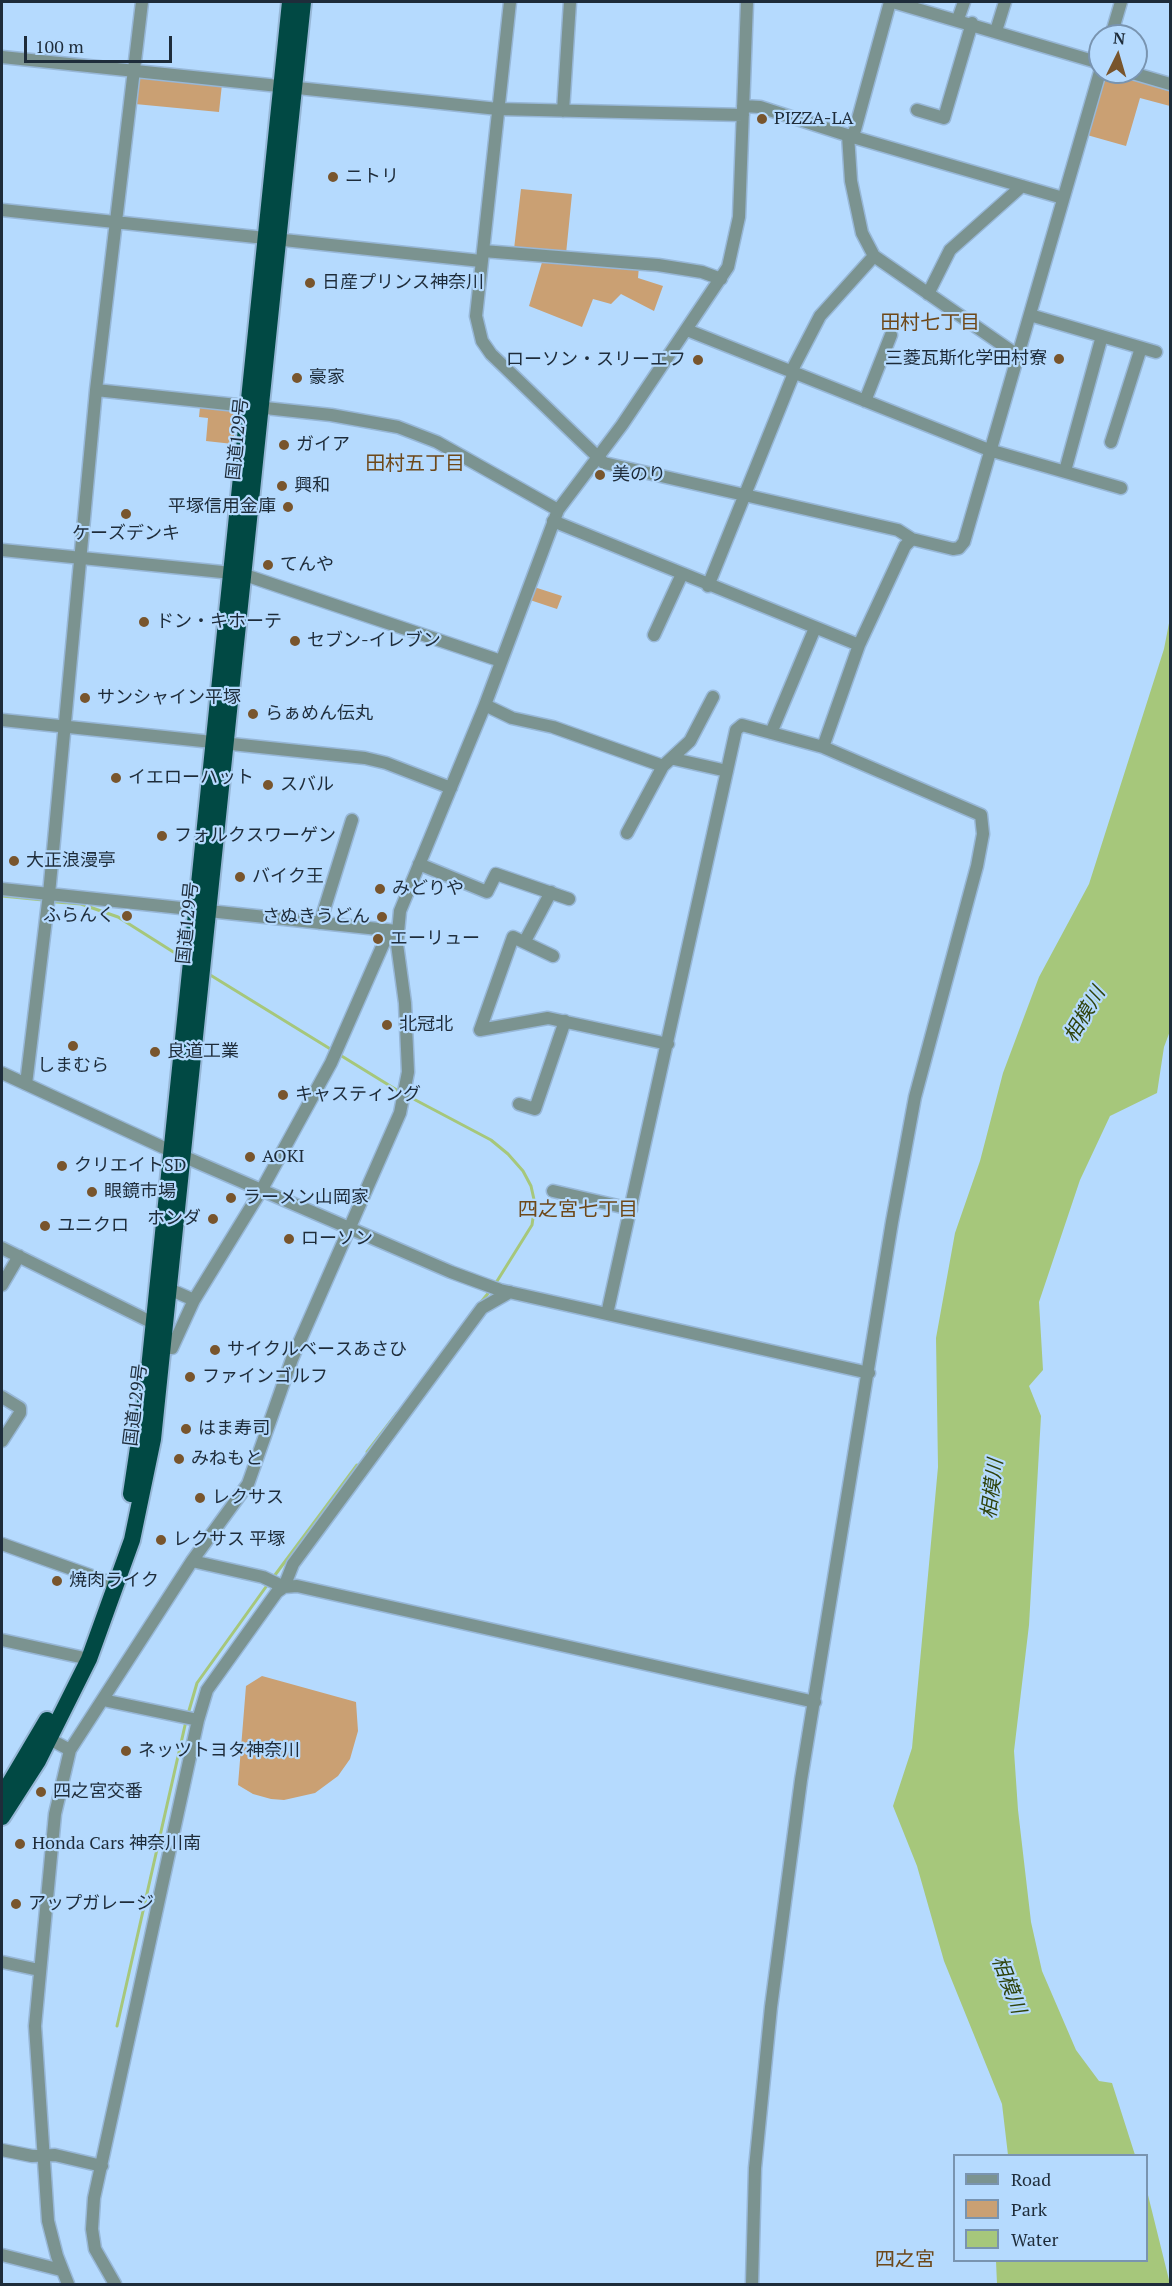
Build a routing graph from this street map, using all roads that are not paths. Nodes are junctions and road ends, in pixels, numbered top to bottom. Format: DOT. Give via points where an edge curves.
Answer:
graph roads {
  1 [pos="142,2"];
  2 [pos="290,2"];
  3 [pos="303,2"];
  4 [pos="510,2"];
  5 [pos="570,2"];
  6 [pos="747,2"];
  7 [pos="892,2"];
  8 [pos="964,2"];
  9 [pos="1005,2"];
  10 [pos="1121,2"];
  11 [pos="958,19"];
  12 [pos="972,23"];
  13 [pos="1115,24"];
  14 [pos="996,31"];
  15 [pos="2,57"];
  16 [pos="1088,59"];
  17 [pos="134,72"];
  18 [pos="1148,77"];
  19 [pos="1096,84"];
  20 [pos="1170,84"];
  21 [pos="287,88"];
  22 [pos="498,110"];
  23 [pos="743,110"];
  24 [pos="917,110"];
  25 [pos="563,111"];
  26 [pos="850,136"];
  27 [pos="1022,186"];
  28 [pos="1063,198"];
  29 [pos="2,210"];
  30 [pos="116,222"];
  31 [pos="272,240"];
  32 [pos="482,256"];
  33 [pos="874,256"];
  34 [pos="721,279"];
  35 [pos="928,294"];
  36 [pos="1030,315"];
  37 [pos="687,330"];
  38 [pos="891,335"];
  39 [pos="1102,336"];
  40 [pos="1141,348"];
  41 [pos="1156,352"];
  42 [pos="1017,355"];
  43 [pos="793,373"];
  44 [pos="96,390"];
  45 [pos="865,401"];
  46 [pos="255,407"];
  47 [pos="1111,442"];
  48 [pos="989,450"];
  49 [pos="598,458"];
  50 [pos="1065,471"];
  51 [pos="1122,488"];
  52 [pos="746,495"];
  53 [pos="555,515"];
  54 [pos="912,539"];
  55 [pos="2,550"];
  56 [pos="81,557"];
  57 [pos="236,573"];
  58 [pos="682,574"];
  59 [pos="708,586"];
  60 [pos="815,628"];
  61 [pos="654,634"];
  62 [pos="859,645"];
  63 [pos="501,661"];
  64 [pos="713,697"];
  65 [pos="485,705"];
  66 [pos="2,720"];
  67 [pos="64,727"];
  68 [pos="771,733"];
  69 [pos="219,743"];
  70 [pos="823,747"];
  71 [pos="674,759"];
  72 [pos="663,766"];
  73 [pos="727,771"];
  74 [pos="451,788"];
  75 [pos="352,820"];
  76 [pos="627,833"];
  77 [pos="419,864"];
  78 [pos="2,889"];
  79 [pos="551,892"];
  80 [pos="49,894"];
  81 [pos="568,899"];
  82 [pos="203,910"];
  83 [pos="320,923"];
  84 [pos="397,931"];
  85 [pos="525,941"];
  86 [pos="553,956"];
  87 [pos="565,1021"];
  88 [pos="668,1044"];
  89 [pos="2,1073"];
  90 [pos="26,1084"];
  91 [pos="519,1104"];
  92 [pos="177,1154"];
  93 [pos="262,1189"];
  94 [pos="553,1191"];
  95 [pos="631,1209"];
  96 [pos="351,1228"];
  97 [pos="2,1248"];
  98 [pos="19,1256"];
  99 [pos="2,1285"];
  100 [pos="169,1289"];
  101 [pos="505,1291"];
  102 [pos="194,1300"];
  103 [pos="607,1314"];
  104 [pos="160,1318"];
  105 [pos="185,1320"];
  106 [pos="163,1348"];
  107 [pos="869,1373"];
  108 [pos="2,1397"];
  109 [pos="2,1441"];
  110 [pos="2,1544"];
  111 [pos="192,1561"];
  112 [pos="274,1581"];
  113 [pos="112,1583"];
  114 [pos="2,1640"];
  115 [pos="84,1658"];
  116 [pos="103,1700"];
  117 [pos="815,1702"];
  118 [pos="198,1720"];
  119 [pos="45,1736"];
  120 [pos="70,1750"];
  121 [pos="3,1791"];
  122 [pos="2,1817"];
  123 [pos="2,1962"];
  124 [pos="39,1970"];
  125 [pos="2,2150"];
  126 [pos="43,2155"];
  127 [pos="102,2166"];
  128 [pos="2,2255"];
  129 [pos="61,2270"];
  130 [pos="68,2284"];
  131 [pos="115,2284"];
  132 [pos="752,2284"];
  1 -- 17 [label="street"];
  2 -- 21 [label="highway, 国道129号"];
  3 -- 21 [label="highway, 国道129号"];
  4 -- 22 [label="street"];
  5 -- 25 [label="street"];
  6 -- 23 [label="street"];
  7 -- 11 [label="street"];
  7 -- 26 [label="street"];
  8 -- 11 [label="street"];
  9 -- 14 [label="street"];
  10 -- 13 [label="street"];
  11 -- 12 [label="street"];
  12 -- 14 [label="street"];
  12 -- 24 [label="street" via="944,118"];
  14 -- 16 [label="street"];
  15 -- 17 [label="street"];
  17 -- 21 [label="street"];
  17 -- 30 [label="street"];
  18 -- 20 [label="street"];
  19 -- 28 [label="street"];
  21 -- 22 [label="street"];
  21 -- 31 [label="highway, 国道129号"];
  22 -- 25 [label="street"];
  22 -- 32 [label="street"];
  23 -- 25 [label="street"];
  23 -- 26 [label="street" via="760,107"];
  23 -- 34 [label="street" via="737,226 731,260"];
  26 -- 27 [label="street"];
  26 -- 33 [label="street" via="853,192 862,233"];
  27 -- 28 [label="street"];
  27 -- 35 [label="street" via="950,250"];
  28 -- 36 [label="street"];
  29 -- 30 [label="street"];
  30 -- 31 [label="street"];
  30 -- 44 [label="street"];
  31 -- 32 [label="street"];
  31 -- 46 [label="highway, 国道129号"];
  32 -- 34 [label="street" via="658,265"];
  32 -- 49 [label="street" via="476,316 482,341 520,385"];
  33 -- 35 [label="street"];
  33 -- 43 [label="street" via="820,316"];
  34 -- 37 [label="street"];
  35 -- 42 [label="street"];
  36 -- 39 [label="street"];
  36 -- 42 [label="street"];
  37 -- 43 [label="street"];
  37 -- 49 [label="street"];
  38 -- 45 [label="street"];
  39 -- 40 [label="street"];
  39 -- 50 [label="street"];
  40 -- 41 [label="street"];
  40 -- 47 [label="street"];
  42 -- 48 [label="street"];
  43 -- 45 [label="street"];
  43 -- 52 [label="street"];
  44 -- 46 [label="street"];
  44 -- 56 [label="street"];
  45 -- 48 [label="street"];
  46 -- 53 [label="street" via="398,427 437,442"];
  46 -- 57 [label="highway, 国道129号"];
  48 -- 50 [label="street"];
  48 -- 54 [label="street" via="964,542 959,548"];
  49 -- 52 [label="street" via="604,463"];
  49 -- 53 [label="street"];
  50 -- 51 [label="street"];
  52 -- 54 [label="street" via="898,530"];
  52 -- 59 [label="street"];
  53 -- 58 [label="street"];
  53 -- 63 [label="street"];
  54 -- 62 [label="street" via="905,546"];
  55 -- 56 [label="street"];
  56 -- 57 [label="street"];
  56 -- 67 [label="street"];
  57 -- 63 [label="street"];
  57 -- 69 [label="highway, 国道129号"];
  58 -- 59 [label="street"];
  58 -- 61 [label="street"];
  59 -- 60 [label="street"];
  60 -- 62 [label="street"];
  60 -- 68 [label="street"];
  62 -- 70 [label="street"];
  63 -- 65 [label="street"];
  64 -- 71 [label="street" via="690,741"];
  65 -- 72 [label="street" via="512,718 553,727"];
  65 -- 74 [label="street"];
  66 -- 67 [label="street"];
  67 -- 69 [label="street"];
  67 -- 80 [label="street"];
  68 -- 70 [label="street"];
  68 -- 73 [label="street" via="742,725 736,730"];
  69 -- 74 [label="street" via="386,762"];
  69 -- 82 [label="highway, 国道129号"];
  70 -- 107 [label="street" via="973,810 981,815 983,823 977,866 915,1097"];
  71 -- 72 [label="street"];
  71 -- 73 [label="street"];
  72 -- 76 [label="street"];
  73 -- 88 [label="street"];
  74 -- 77 [label="street"];
  75 -- 83 [label="street"];
  77 -- 79 [label="street" via="487,892 496,874"];
  77 -- 84 [label="street" via="402,905"];
  78 -- 80 [label="street"];
  79 -- 81 [label="street"];
  79 -- 85 [label="street"];
  80 -- 82 [label="street"];
  80 -- 90 [label="street"];
  82 -- 83 [label="street"];
  82 -- 92 [label="highway, 国道129号"];
  83 -- 84 [label="street"];
  84 -- 93 [label="street" via="385,940 331,1063"];
  84 -- 96 [label="street" via="408,1041 405,1094"];
  85 -- 86 [label="street"];
  85 -- 87 [label="street" via="513,937 480,1030 548,1018"];
  87 -- 88 [label="street"];
  87 -- 91 [label="street" via="536,1109"];
  88 -- 95 [label="street"];
  89 -- 90 [label="street"];
  90 -- 92 [label="street"];
  92 -- 93 [label="street"];
  92 -- 100 [label="highway, 国道129号"];
  92 -- 104 [label="highway, 国道129号"];
  93 -- 96 [label="street"];
  93 -- 102 [label="street"];
  94 -- 95 [label="street"];
  95 -- 103 [label="street"];
  96 -- 101 [label="street"];
  96 -- 111 [label="street" via="288,1369 251,1478"];
  97 -- 98 [label="street"];
  98 -- 99 [label="street"];
  98 -- 104 [label="street"];
  100 -- 102 [label="street"];
  100 -- 104 [label="highway, 国道129号"];
  101 -- 103 [label="street"];
  101 -- 112 [label="street" via="503,1299 482,1308 293,1564"];
  102 -- 105 [label="street"];
  103 -- 107 [label="street"];
  104 -- 105 [label="street"];
  104 -- 106 [label="highway, 国道129号"];
  104 -- 113 [label="highway, 国道129号" via="132,1493"];
  105 -- 106 [label="street" via="172,1348"];
  106 -- 113 [label="highway, 国道129号" via="143,1495"];
  107 -- 117 [label="street"];
  108 -- 109 [label="street" via="20,1408 20,1413"];
  110 -- 113 [label="street"];
  111 -- 112 [label="street"];
  111 -- 116 [label="street"];
  112 -- 117 [label="street"];
  112 -- 118 [label="street" via="277,1592 207,1690"];
  113 -- 115 [label="highway, 国道129号"];
  114 -- 115 [label="street"];
  115 -- 119 [label="highway, 国道129号"];
  116 -- 118 [label="street"];
  116 -- 120 [label="street"];
  117 -- 132 [label="street" via="771,2007 755,2168"];
  118 -- 127 [label="street"];
  119 -- 120 [label="street"];
  119 -- 121 [label="highway, 国道129号"];
  119 -- 122 [label="highway, 国道129号" via="19,1793"];
  120 -- 124 [label="street" via="55,1814"];
  123 -- 124 [label="street"];
  124 -- 126 [label="street" via="35,2026"];
  125 -- 126 [label="street"];
  126 -- 127 [label="street"];
  126 -- 129 [label="street" via="48,2221"];
  127 -- 131 [label="street" via="94,2198 94,2249"];
  128 -- 129 [label="street"];
  129 -- 130 [label="street"];
}
